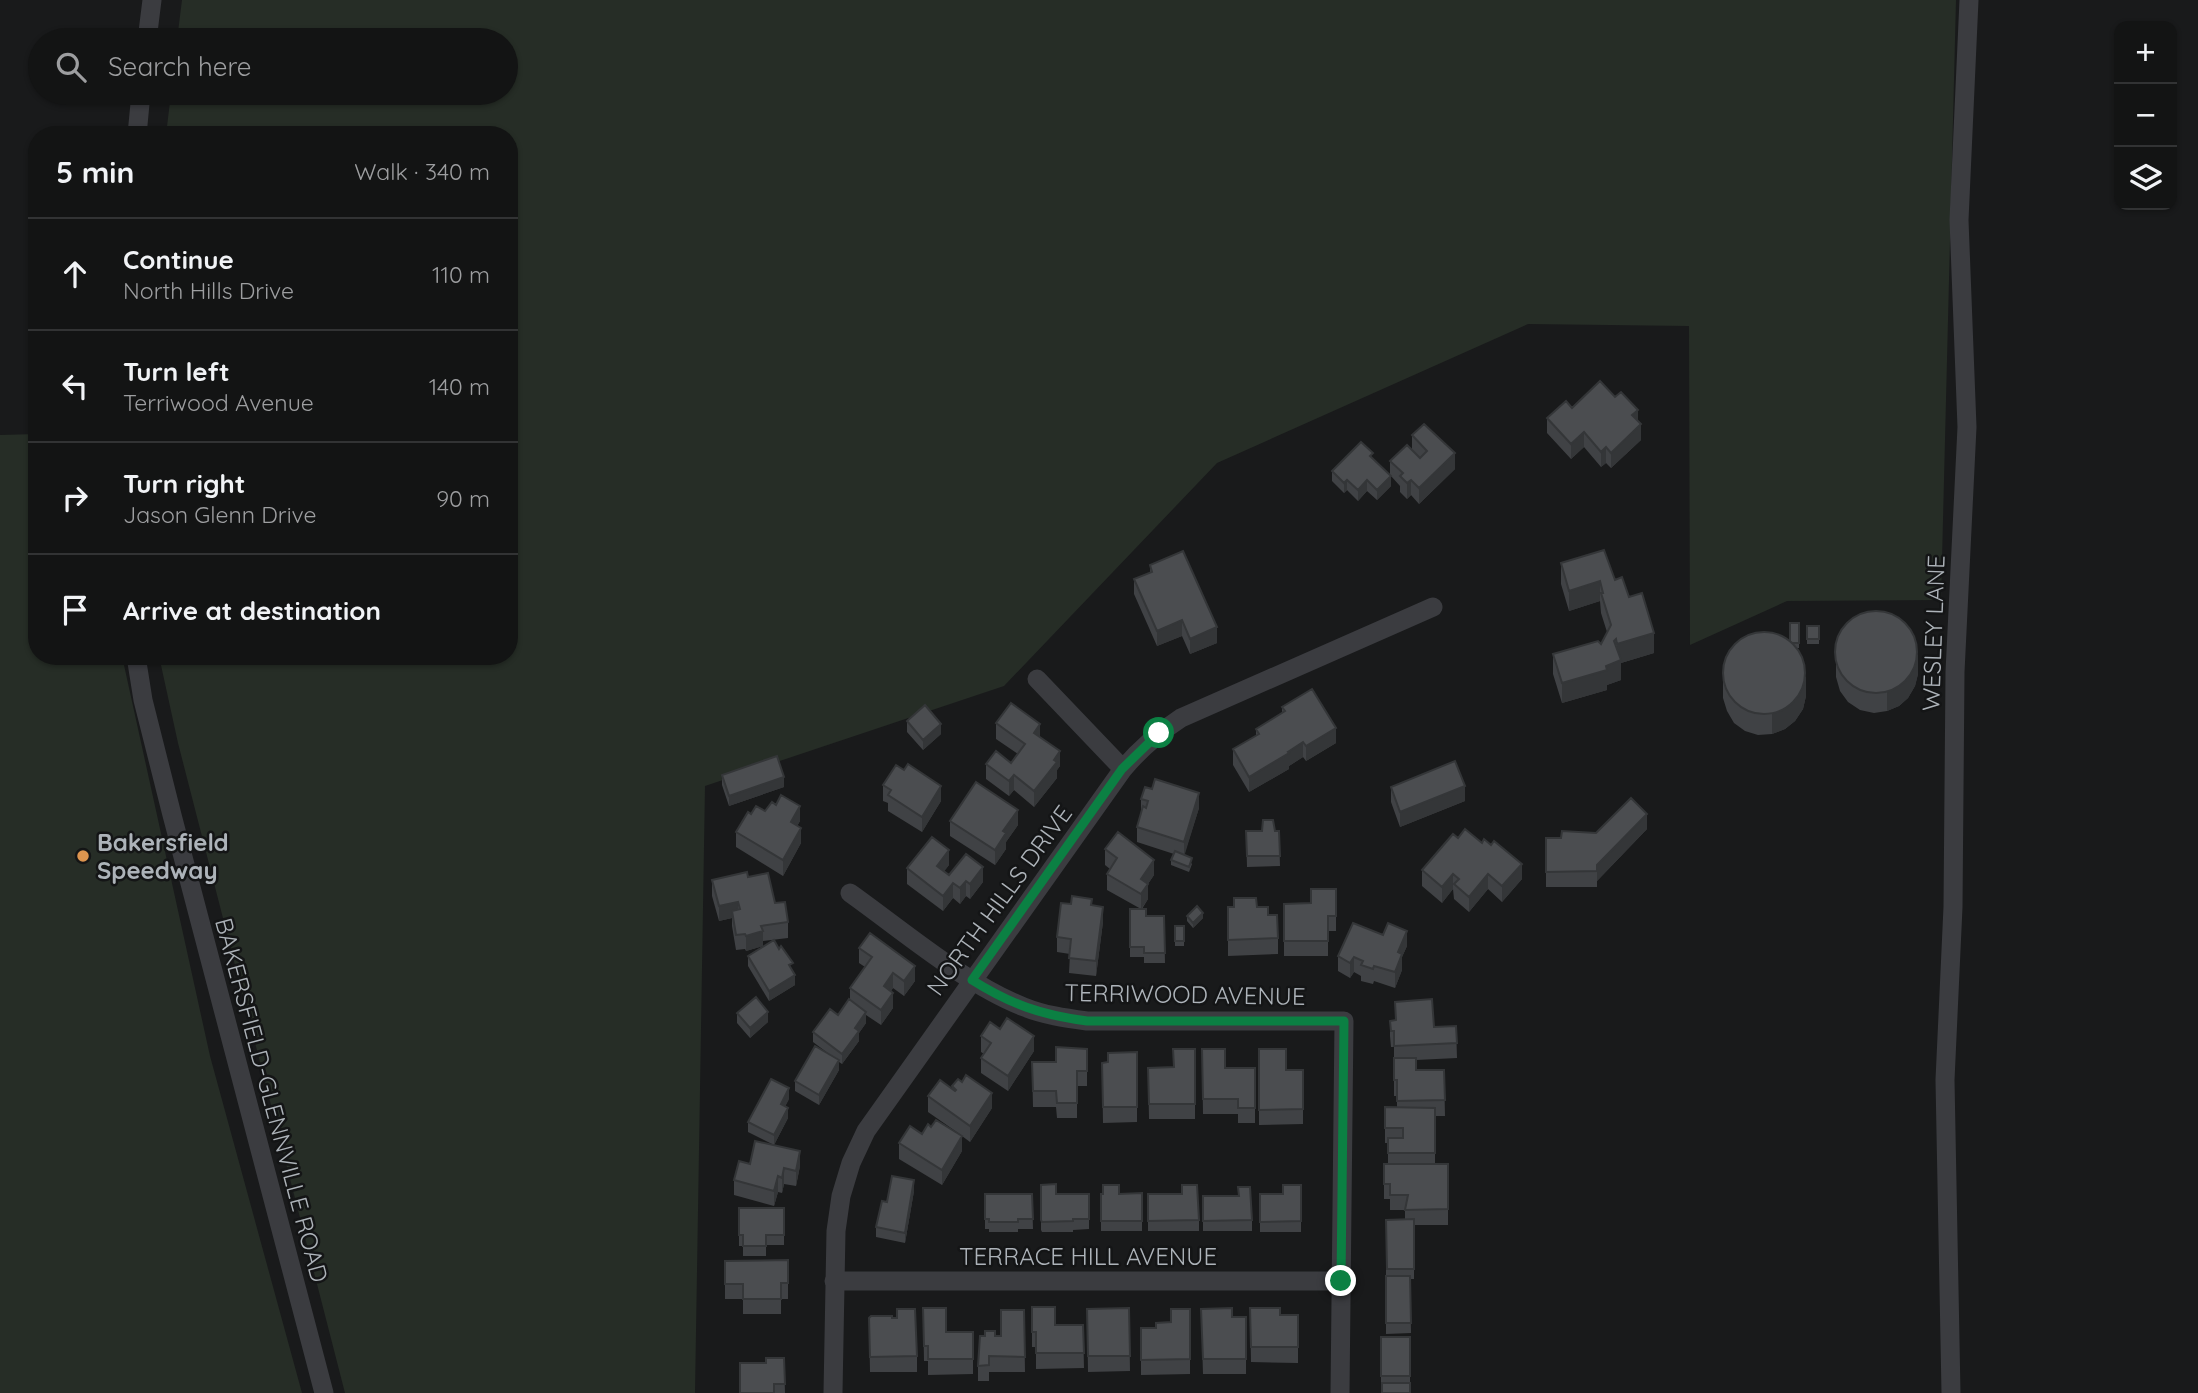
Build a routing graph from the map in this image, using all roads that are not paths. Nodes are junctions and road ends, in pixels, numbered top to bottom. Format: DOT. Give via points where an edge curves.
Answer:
graph roads {
  1 [pos="152,0"];
  2 [pos="1969,0"];
  3 [pos="148,28"];
  4 [pos="140,105"];
  5 [pos="137,126"];
  6 [pos="1433,607"];
  7 [pos="138,665"];
  8 [pos="1037,679"];
  9 [pos="1122,769"];
  10 [pos="850,893"];
  11 [pos="972,980"];
  12 [pos="834,1281"];
  13 [pos="1341,1281"];
  14 [pos="324,1393"];
  15 [pos="833,1393"];
  16 [pos="1340,1393"];
  17 [pos="1951,1393"];
  1 -- 3 [label="street"];
  2 -- 17 [label="street, WESLEY LANE" via="1959,220 1967,427 1955,673 1953,907 1945,1080"];
  4 -- 5 [label="street"];
  6 -- 9 [label="street, NORTH HILLS DRIVE" via="1181,719 1159,733"];
  7 -- 14 [label="street, BAKERSFIELD-GLENNVILLE ROAD" via="172,815"];
  8 -- 9 [label="street"];
  9 -- 11 [label="street, NORTH HILLS DRIVE"];
  10 -- 11 [label="street, TERRIWOOD AVENUE"];
  11 -- 12 [label="street, NORTH HILLS DRIVE" via="881,1106 851,1163 841,1196"];
  11 -- 13 [label="street, TERRIWOOD AVENUE" via="1026,1009 1087,1021 1344,1021"];
  12 -- 13 [label="street, TERRACE HILL AVENUE"];
  12 -- 15 [label="street, NORTH HILLS DRIVE"];
  13 -- 16 [label="street"];
}
